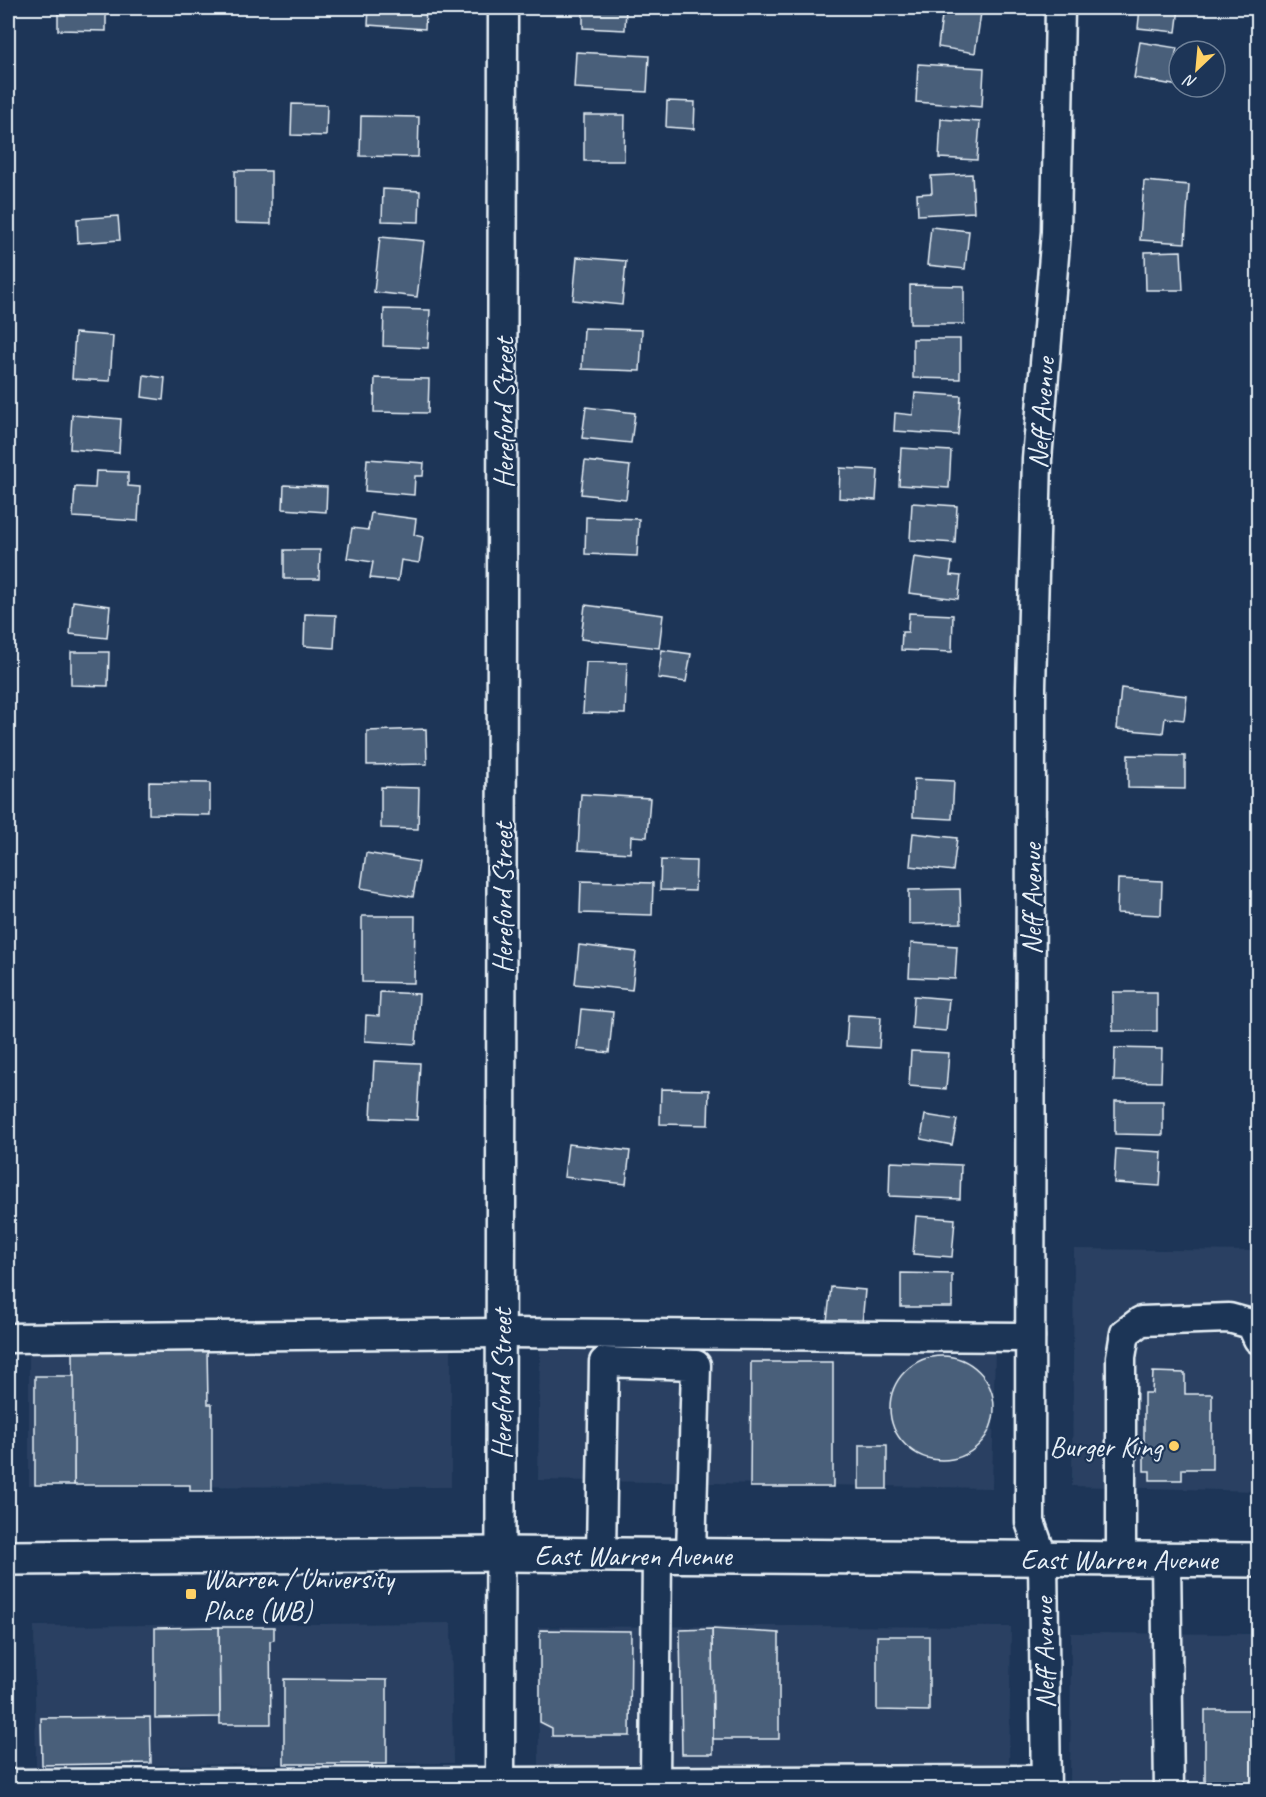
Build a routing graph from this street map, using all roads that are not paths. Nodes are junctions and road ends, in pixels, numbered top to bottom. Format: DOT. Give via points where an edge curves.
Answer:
graph roads {
  1 [pos="503,8"];
  2 [pos="1060,8"];
  3 [pos="501,1333"];
  4 [pos="1030,1337"];
  5 [pos="8,1338"];
  6 [pos="1258,1339"];
  7 [pos="500,1554"];
  8 [pos="601,1555"];
  9 [pos="657,1555"];
  10 [pos="691,1556"];
  11 [pos="8,1558"];
  12 [pos="1121,1558"];
  13 [pos="1043,1559"];
  14 [pos="1166,1559"];
  15 [pos="1258,1560"];
  16 [pos="656,1781"];
  17 [pos="8,1784"];
  18 [pos="1046,1785"];
  19 [pos="500,1786"];
  20 [pos="1168,1790"];
  1 -- 3 [label="street, Hereford Street"];
  2 -- 4 [label="street, Neff Avenue" via="1056,232 1037,459 1031,687"];
  3 -- 4 [label="street"];
  3 -- 5 [label="street"];
  3 -- 7 [label="street, Hereford Street"];
  4 -- 13 [label="street, Neff Avenue" via="1030,1522"];
  6 -- 12 [label="street" via="1251,1324 1229,1318 1141,1321 1125,1334 1121,1358"];
  7 -- 8 [label="main road, East Warren Avenue"];
  7 -- 11 [label="main road, East Warren Avenue"];
  7 -- 19 [label="street, Hereford Street"];
  8 -- 9 [label="main road, East Warren Avenue"];
  8 -- 10 [label="street" via="604,1362 696,1365"];
  9 -- 10 [label="main road, East Warren Avenue"];
  9 -- 16 [label="street"];
  10 -- 13 [label="main road, East Warren Avenue"];
  12 -- 13 [label="main road, East Warren Avenue"];
  12 -- 14 [label="main road, East Warren Avenue"];
  13 -- 18 [label="street, Neff Avenue"];
  14 -- 15 [label="main road, East Warren Avenue"];
  14 -- 20 [label="street"];
  16 -- 18 [label="street"];
  16 -- 19 [label="street"];
  17 -- 19 [label="street"];
}
